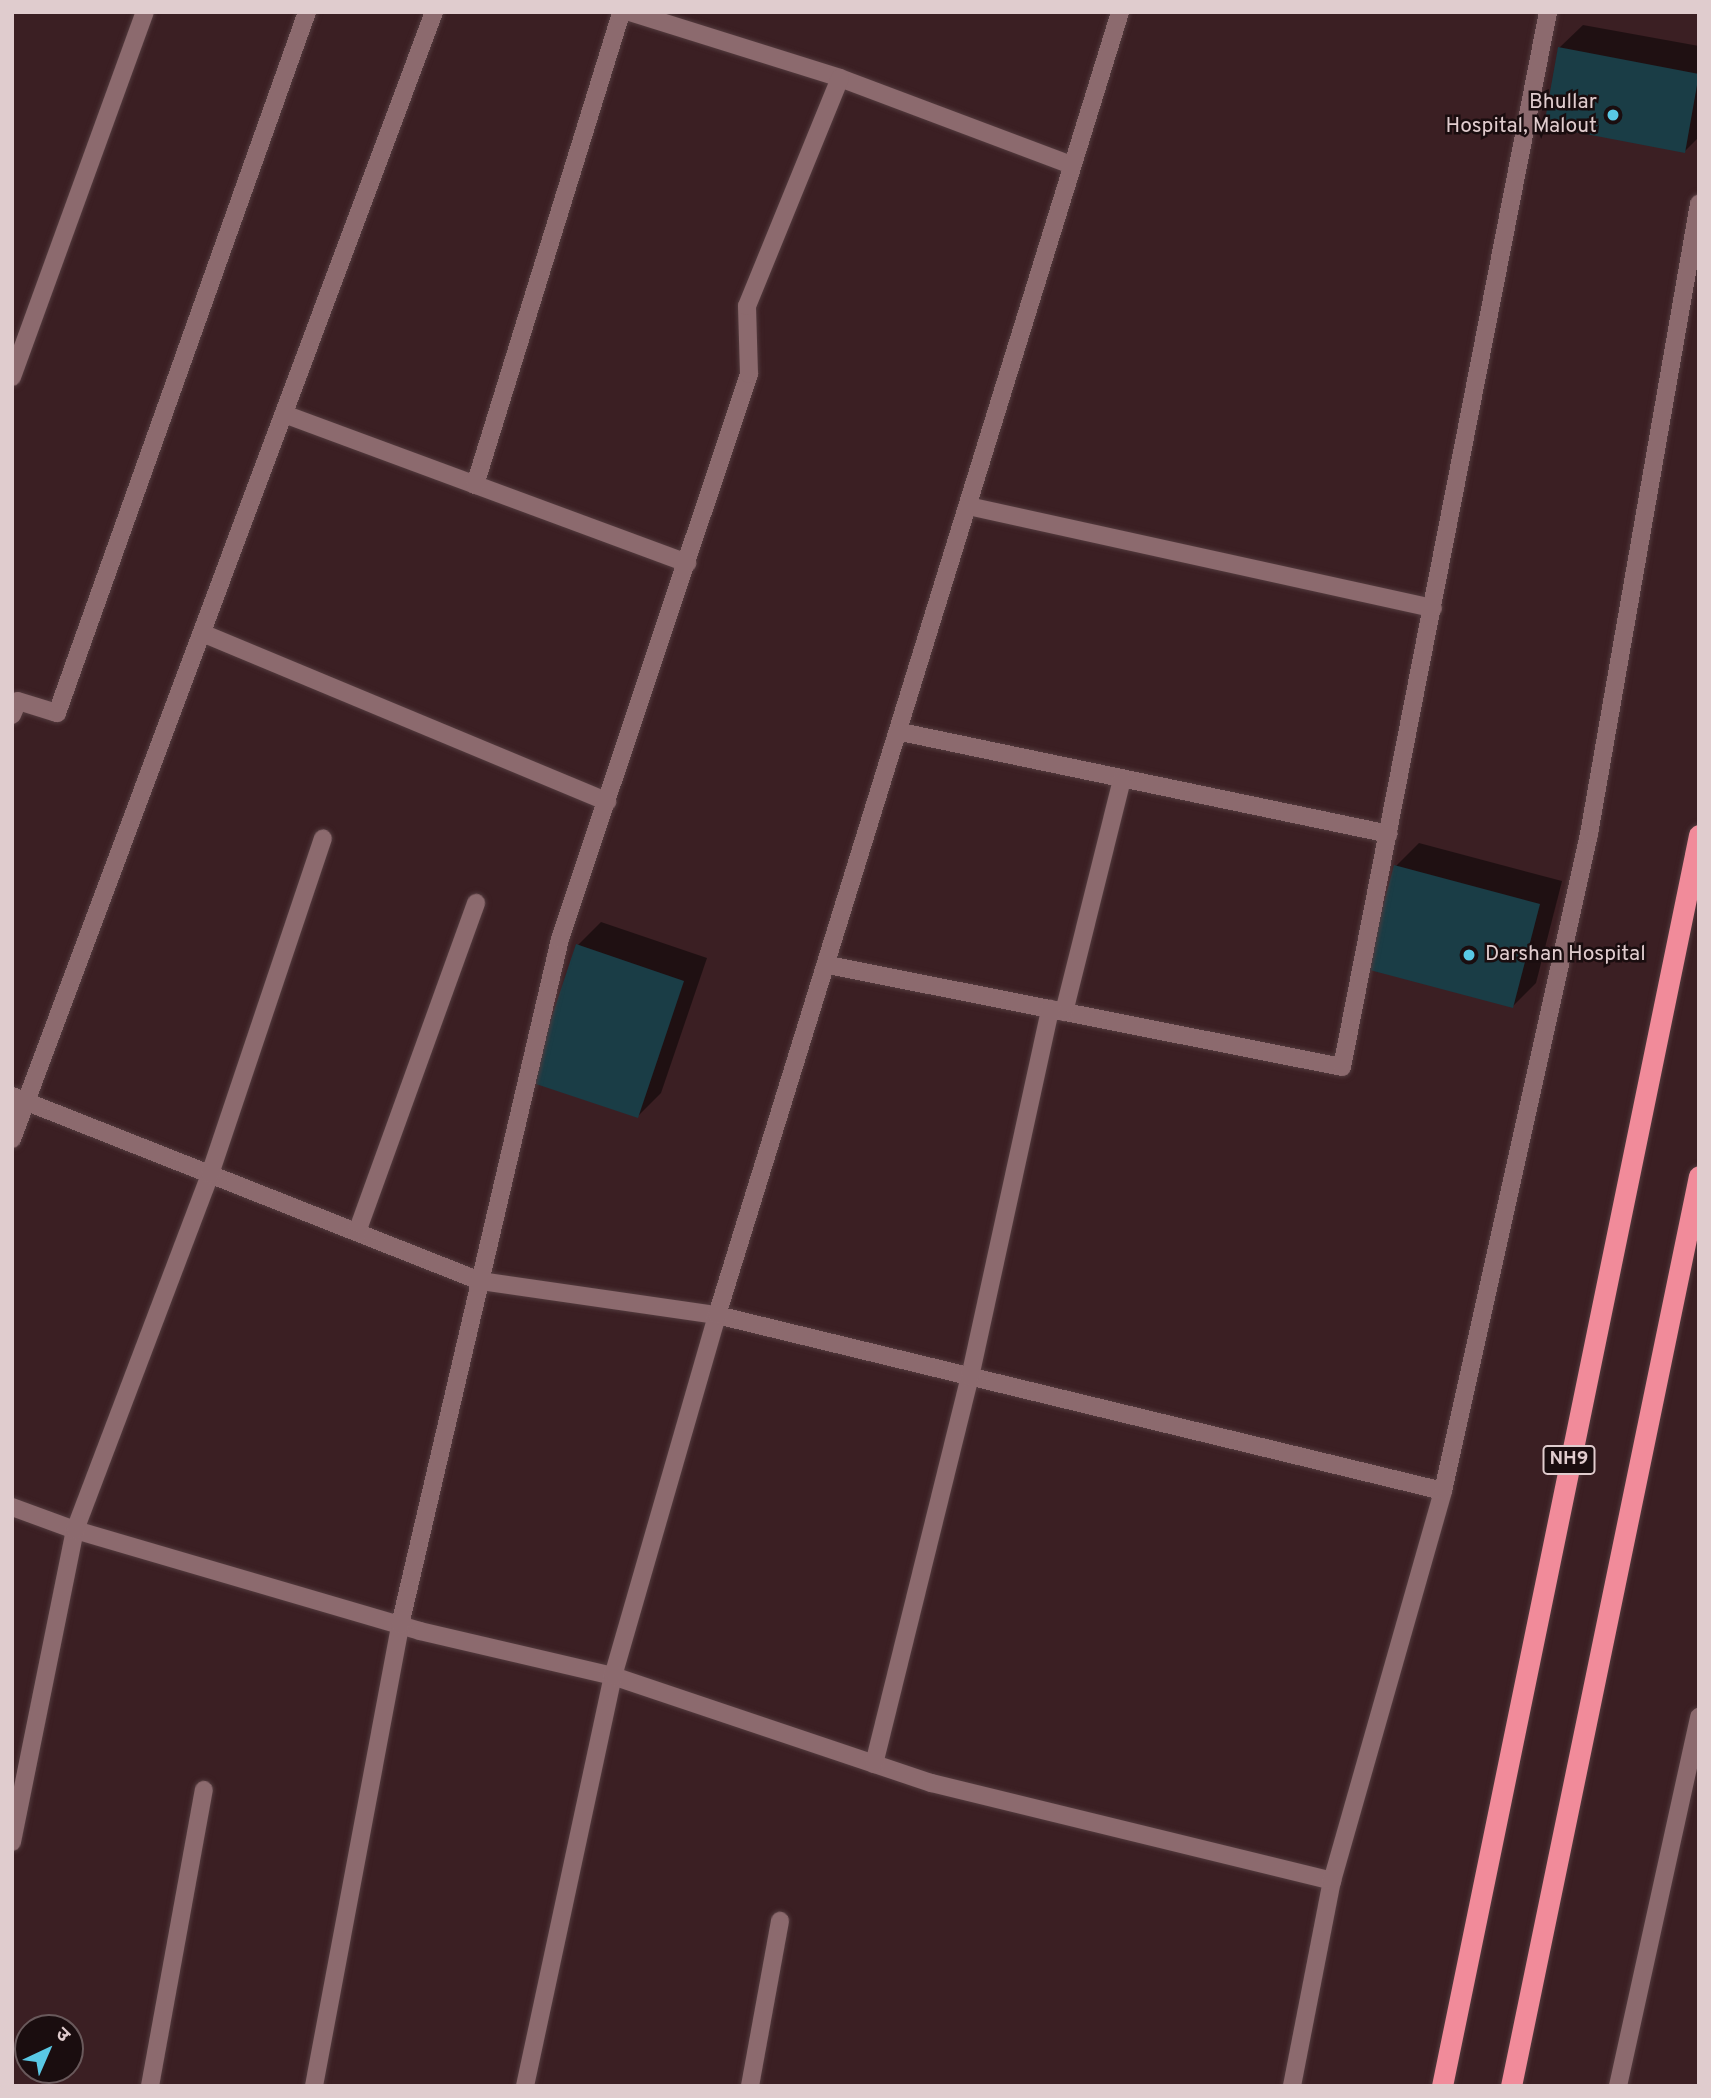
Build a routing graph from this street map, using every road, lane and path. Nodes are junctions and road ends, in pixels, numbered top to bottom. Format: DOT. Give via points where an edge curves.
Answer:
graph roads {
  1 [pos="145,12"];
  2 [pos="307,12"];
  3 [pos="434,12"];
  4 [pos="621,12"];
  5 [pos="630,12"];
  6 [pos="1120,12"];
  7 [pos="1548,12"];
  8 [pos="839,78"];
  9 [pos="1071,165"];
  10 [pos="1699,204"];
  11 [pos="12,377"];
  12 [pos="284,414"];
  13 [pos="475,485"];
  14 [pos="968,506"];
  15 [pos="687,563"];
  16 [pos="1433,608"];
  17 [pos="202,633"];
  18 [pos="12,715"];
  19 [pos="901,732"];
  20 [pos="1122,779"];
  21 [pos="607,802"];
  22 [pos="1388,834"];
  23 [pos="1699,835"];
  24 [pos="323,838"];
  25 [pos="476,903"];
  26 [pos="828,965"];
  27 [pos="1057,1011"];
  28 [pos="20,1099"];
  29 [pos="12,1139"];
  30 [pos="210,1174"];
  31 [pos="1699,1176"];
  32 [pos="357,1232"];
  33 [pos="480,1280"];
  34 [pos="717,1315"];
  35 [pos="970,1377"];
  36 [pos="1443,1491"];
  37 [pos="12,1507"];
  38 [pos="75,1530"];
  39 [pos="400,1625"];
  40 [pos="613,1676"];
  41 [pos="1699,1717"];
  42 [pos="874,1764"];
  43 [pos="204,1790"];
  44 [pos="12,1843"];
  45 [pos="1332,1881"];
  46 [pos="780,1921"];
  47 [pos="150,2086"];
  48 [pos="314,2086"];
  49 [pos="525,2086"];
  50 [pos="750,2086"];
  51 [pos="1292,2086"];
  52 [pos="1442,2086"];
  53 [pos="1511,2086"];
  54 [pos="1618,2086"];
  1 -- 11 [label="street"];
  2 -- 18 [label="street" via="57,713 18,701"];
  3 -- 12 [label="street"];
  4 -- 13 [label="street"];
  5 -- 8 [label="street"];
  6 -- 9 [label="street"];
  7 -- 16 [label="street"];
  8 -- 9 [label="street"];
  8 -- 15 [label="street" via="747,306 748,374"];
  9 -- 14 [label="street"];
  10 -- 36 [label="street" via="1589,834"];
  12 -- 13 [label="street"];
  12 -- 17 [label="street"];
  13 -- 15 [label="street"];
  14 -- 16 [label="street"];
  14 -- 19 [label="street"];
  15 -- 21 [label="street"];
  16 -- 22 [label="street"];
  17 -- 21 [label="street"];
  17 -- 28 [label="street"];
  19 -- 20 [label="street"];
  19 -- 26 [label="street"];
  20 -- 22 [label="street"];
  20 -- 27 [label="street"];
  21 -- 33 [label="street" via="561,939"];
  22 -- 27 [label="street" via="1342,1067"];
  23 -- 52 [label="highway, NH9"];
  24 -- 30 [label="street"];
  25 -- 32 [label="street"];
  26 -- 27 [label="street"];
  26 -- 34 [label="street"];
  27 -- 35 [label="street"];
  28 -- 29 [label="street"];
  28 -- 30 [label="street"];
  30 -- 32 [label="street"];
  30 -- 38 [label="street"];
  31 -- 53 [label="highway"];
  32 -- 33 [label="street"];
  33 -- 34 [label="street"];
  33 -- 39 [label="street"];
  34 -- 35 [label="street"];
  34 -- 40 [label="street"];
  35 -- 36 [label="street"];
  35 -- 42 [label="street"];
  36 -- 45 [label="street"];
  37 -- 38 [label="street"];
  38 -- 39 [label="street"];
  38 -- 44 [label="street"];
  39 -- 40 [label="street"];
  39 -- 48 [label="street"];
  40 -- 42 [label="street"];
  40 -- 49 [label="street"];
  41 -- 54 [label="street"];
  42 -- 45 [label="street" via="931,1783"];
  43 -- 47 [label="street"];
  45 -- 51 [label="street"];
  46 -- 50 [label="street"];
}
